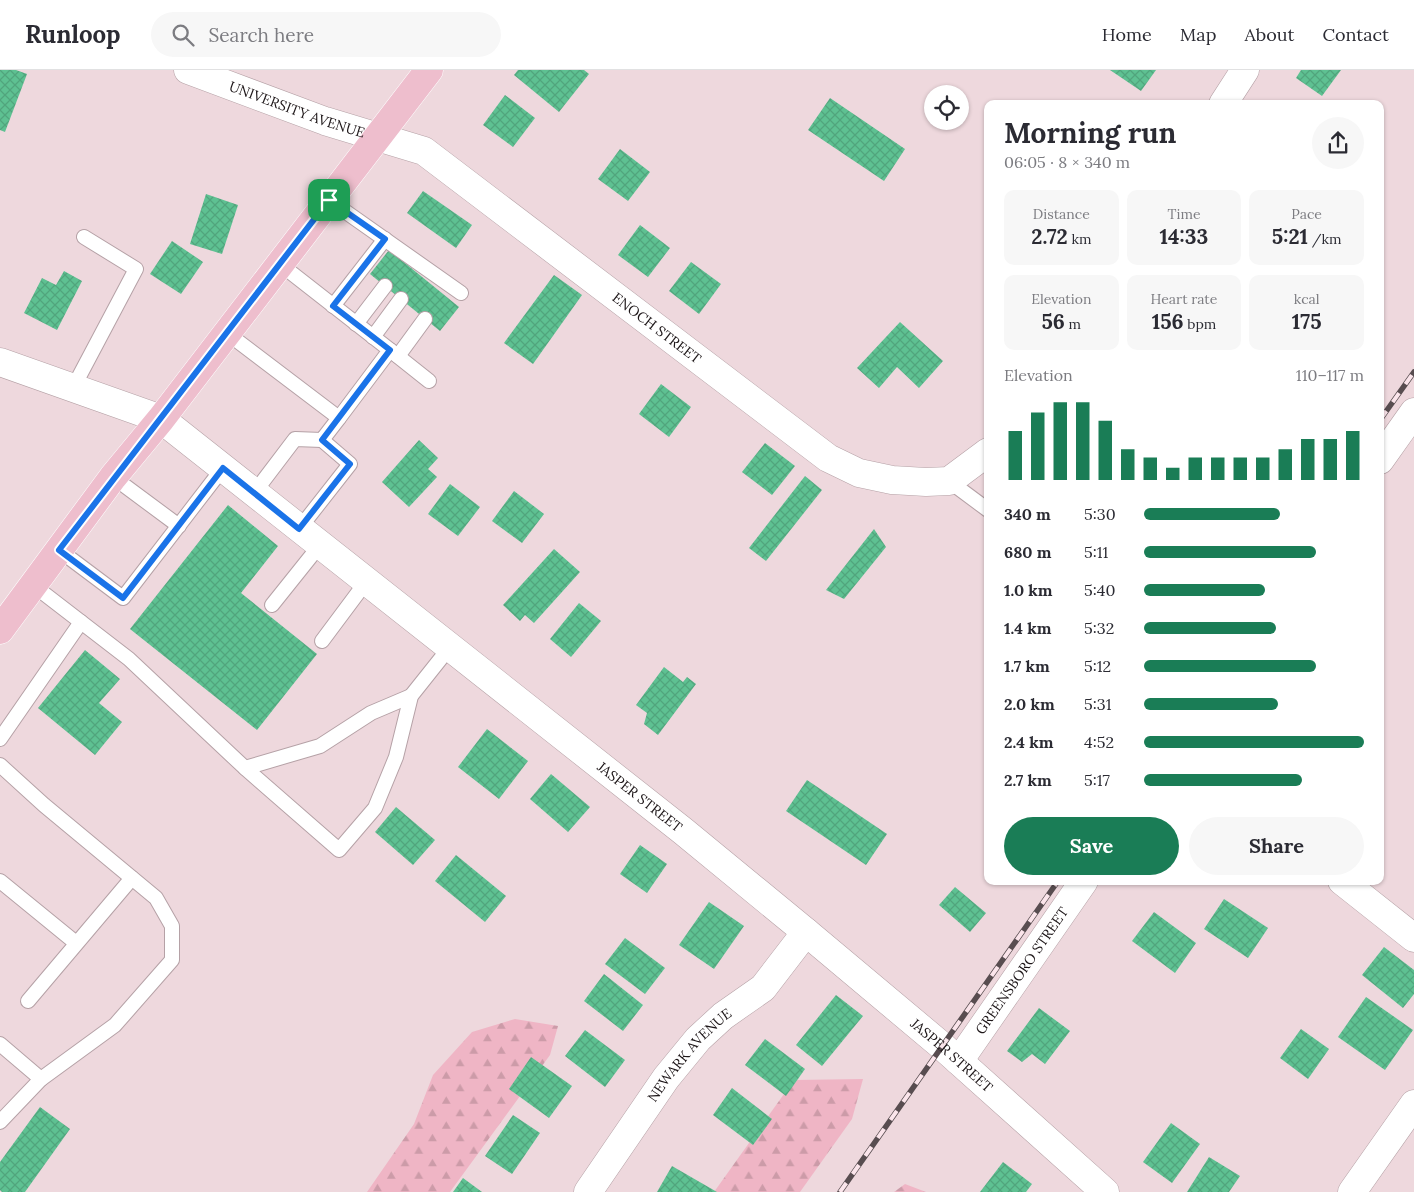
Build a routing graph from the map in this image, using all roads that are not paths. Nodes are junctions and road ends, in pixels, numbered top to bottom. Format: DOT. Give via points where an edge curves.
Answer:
graph roads {
  1 [pos="188,70"];
  2 [pos="429,70"];
  3 [pos="1246,70"];
  4 [pos="1226,100"];
  5 [pos="378,137"];
  6 [pos="329,200"];
  7 [pos="84,237"];
  8 [pos="385,239"];
  9 [pos="280,264"];
  10 [pos="385,286"];
  11 [pos="452,291"];
  12 [pos="401,299"];
  13 [pos="333,306"];
  14 [pos="425,318"];
  15 [pos="356,324"];
  16 [pos="227,333"];
  17 [pos="373,337"];
  18 [pos="394,353"];
  19 [pos="0,362"];
  20 [pos="429,380"];
  21 [pos="74,388"];
  22 [pos="339,418"];
  23 [pos="161,419"];
  24 [pos="1411,422"];
  25 [pos="322,440"];
  26 [pos="984,455"];
  27 [pos="1384,455"];
  28 [pos="223,468"];
  29 [pos="113,477"];
  30 [pos="949,480"];
  31 [pos="254,492"];
  32 [pos="984,507"];
  33 [pos="179,526"];
  34 [pos="310,537"];
  35 [pos="59,550"];
  36 [pos="366,582"];
  37 [pos="33,585"];
  38 [pos="272,605"];
  39 [pos="81,622"];
  40 [pos="0,630"];
  41 [pos="322,641"];
  42 [pos="450,647"];
  43 [pos="411,696"];
  44 [pos="0,739"];
  45 [pos="0,766"];
  46 [pos="245,768"];
  47 [pos="132,878"];
  48 [pos="0,881"];
  49 [pos="1081,885"];
  50 [pos="1347,885"];
  51 [pos="806,932"];
  52 [pos="1414,938"];
  53 [pos="76,943"];
  54 [pos="28,1001"];
  55 [pos="0,1044"];
  56 [pos="959,1061"];
  57 [pos="41,1079"];
  58 [pos="1414,1104"];
  59 [pos="0,1122"];
  60 [pos="588,1192"];
  61 [pos="1105,1192"];
  62 [pos="1352,1192"];
  1 -- 5 [label="street, UNIVERSITY AVENUE" via="325,121"];
  2 -- 5 [label="main road"];
  3 -- 4 [label="street"];
  5 -- 6 [label="main road"];
  5 -- 30 [label="street, ENOCH STREET" via="424,151 828,458 859,473 892,480"];
  6 -- 8 [label="lane"];
  6 -- 9 [label="main road"];
  7 -- 21 [label="lane" via="136,269"];
  8 -- 11 [label="lane" via="406,259"];
  8 -- 13 [label="lane"];
  9 -- 13 [label="lane"];
  9 -- 16 [label="main road"];
  10 -- 15 [label="lane"];
  12 -- 17 [label="lane"];
  13 -- 15 [label="lane"];
  14 -- 18 [label="lane"];
  15 -- 17 [label="lane"];
  16 -- 22 [label="lane"];
  16 -- 23 [label="main road"];
  17 -- 18 [label="lane"];
  18 -- 20 [label="lane"];
  18 -- 22 [label="lane"];
  19 -- 21 [label="street, JASPER STREET"];
  21 -- 23 [label="street, JASPER STREET"];
  22 -- 25 [label="lane"];
  23 -- 28 [label="street, JASPER STREET"];
  23 -- 29 [label="main road"];
  24 -- 27 [label="street"];
  25 -- 31 [label="lane" via="295,440"];
  25 -- 34 [label="lane" via="350,464"];
  26 -- 30 [label="street"];
  28 -- 31 [label="street, JASPER STREET"];
  28 -- 33 [label="lane"];
  29 -- 33 [label="lane"];
  29 -- 35 [label="main road"];
  30 -- 32 [label="lane"];
  31 -- 34 [label="street, JASPER STREET"];
  33 -- 35 [label="lane" via="123,598"];
  34 -- 36 [label="street, JASPER STREET"];
  34 -- 38 [label="lane"];
  35 -- 37 [label="main road"];
  36 -- 41 [label="lane"];
  36 -- 42 [label="street, JASPER STREET"];
  37 -- 39 [label="lane"];
  37 -- 40 [label="main road"];
  39 -- 44 [label="lane"];
  39 -- 46 [label="lane" via="129,659"];
  42 -- 43 [label="lane"];
  42 -- 51 [label="street, JASPER STREET"];
  43 -- 46 [label="lane" via="371,713 320,746"];
  43 -- 46 [label="lane" via="396,757 375,808 338,850"];
  45 -- 47 [label="lane"];
  47 -- 53 [label="lane"];
  47 -- 57 [label="lane" via="156,898 172,926 172,960 115,1025"];
  48 -- 53 [label="lane"];
  49 -- 56 [label="street, GREENSBORO STREET"];
  50 -- 52 [label="street"];
  51 -- 56 [label="street, JASPER STREET"];
  51 -- 60 [label="street, NEWARK AVENUE" via="763,988 723,1016 698,1039 666,1078"];
  53 -- 54 [label="lane"];
  55 -- 57 [label="lane"];
  56 -- 61 [label="street, JASPER STREET"];
  57 -- 59 [label="lane"];
  58 -- 62 [label="street"];
}
